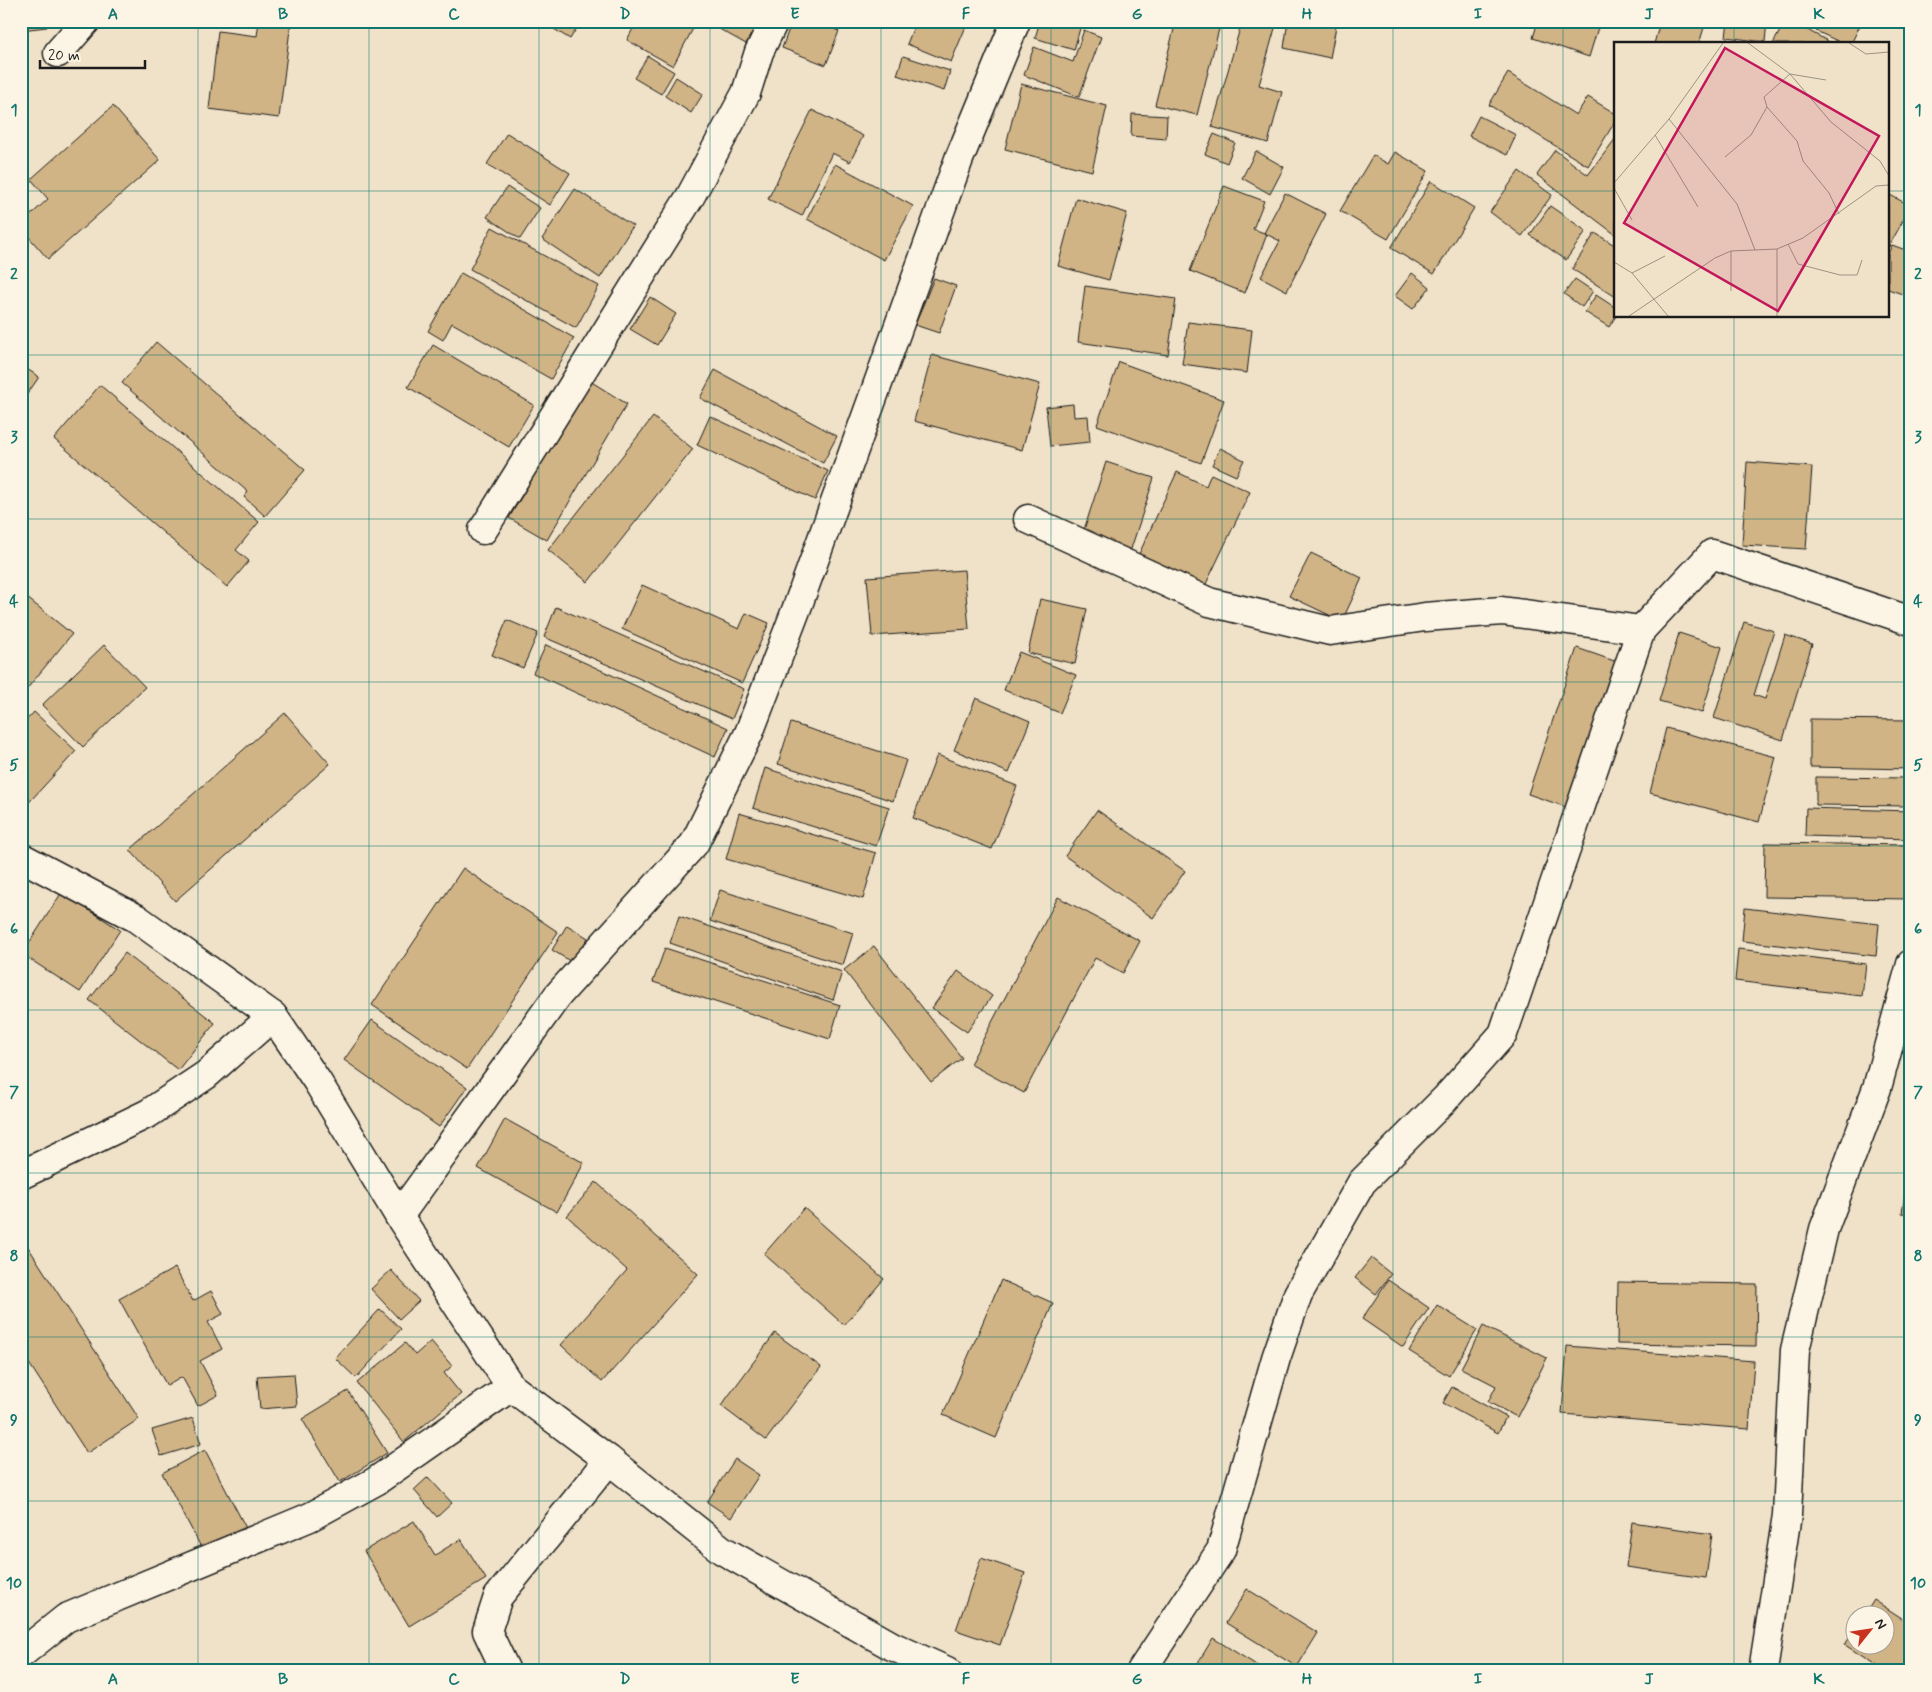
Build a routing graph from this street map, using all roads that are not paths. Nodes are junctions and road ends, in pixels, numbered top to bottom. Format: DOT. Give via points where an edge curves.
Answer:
graph roads {
  1 [pos="86,21"];
  2 [pos="774,21"];
  3 [pos="1016,21"];
  4 [pos="58,52"];
  5 [pos="1028,519"];
  6 [pos="483,530"];
  7 [pos="1911,621"];
  8 [pos="1641,630"];
  9 [pos="21,857"];
  10 [pos="1911,964"];
  11 [pos="273,1016"];
  12 [pos="21,1175"];
  13 [pos="400,1216"];
  14 [pos="511,1387"];
  15 [pos="609,1460"];
  16 [pos="21,1654"];
  17 [pos="506,1671"];
  18 [pos="947,1671"];
  19 [pos="1141,1671"];
  20 [pos="1762,1671"];
  1 -- 4 [label="street"];
  2 -- 6 [label="street" via="759,52 746,93 690,197"];
  3 -- 13 [label="street" via="958,159 749,733 694,844 558,995"];
  5 -- 8 [label="street" via="1208,602 1330,631 1425,617 1502,611"];
  7 -- 8 [label="street" via="1712,554"];
  8 -- 19 [label="street" via="1503,1034 1445,1099 1362,1182 1298,1294 1276,1358 1221,1550"];
  9 -- 11 [label="street" via="136,918"];
  10 -- 20 [label="street" via="1877,1088 1824,1229 1795,1350 1787,1515"];
  11 -- 12 [label="street" via="206,1075 149,1113"];
  11 -- 13 [label="street"];
  13 -- 14 [label="street"];
  14 -- 15 [label="street"];
  14 -- 16 [label="street" via="376,1481 318,1513 66,1618"];
  15 -- 17 [label="street" via="498,1596 487,1631"];
  15 -- 18 [label="street" via="722,1550 892,1646"];
}
